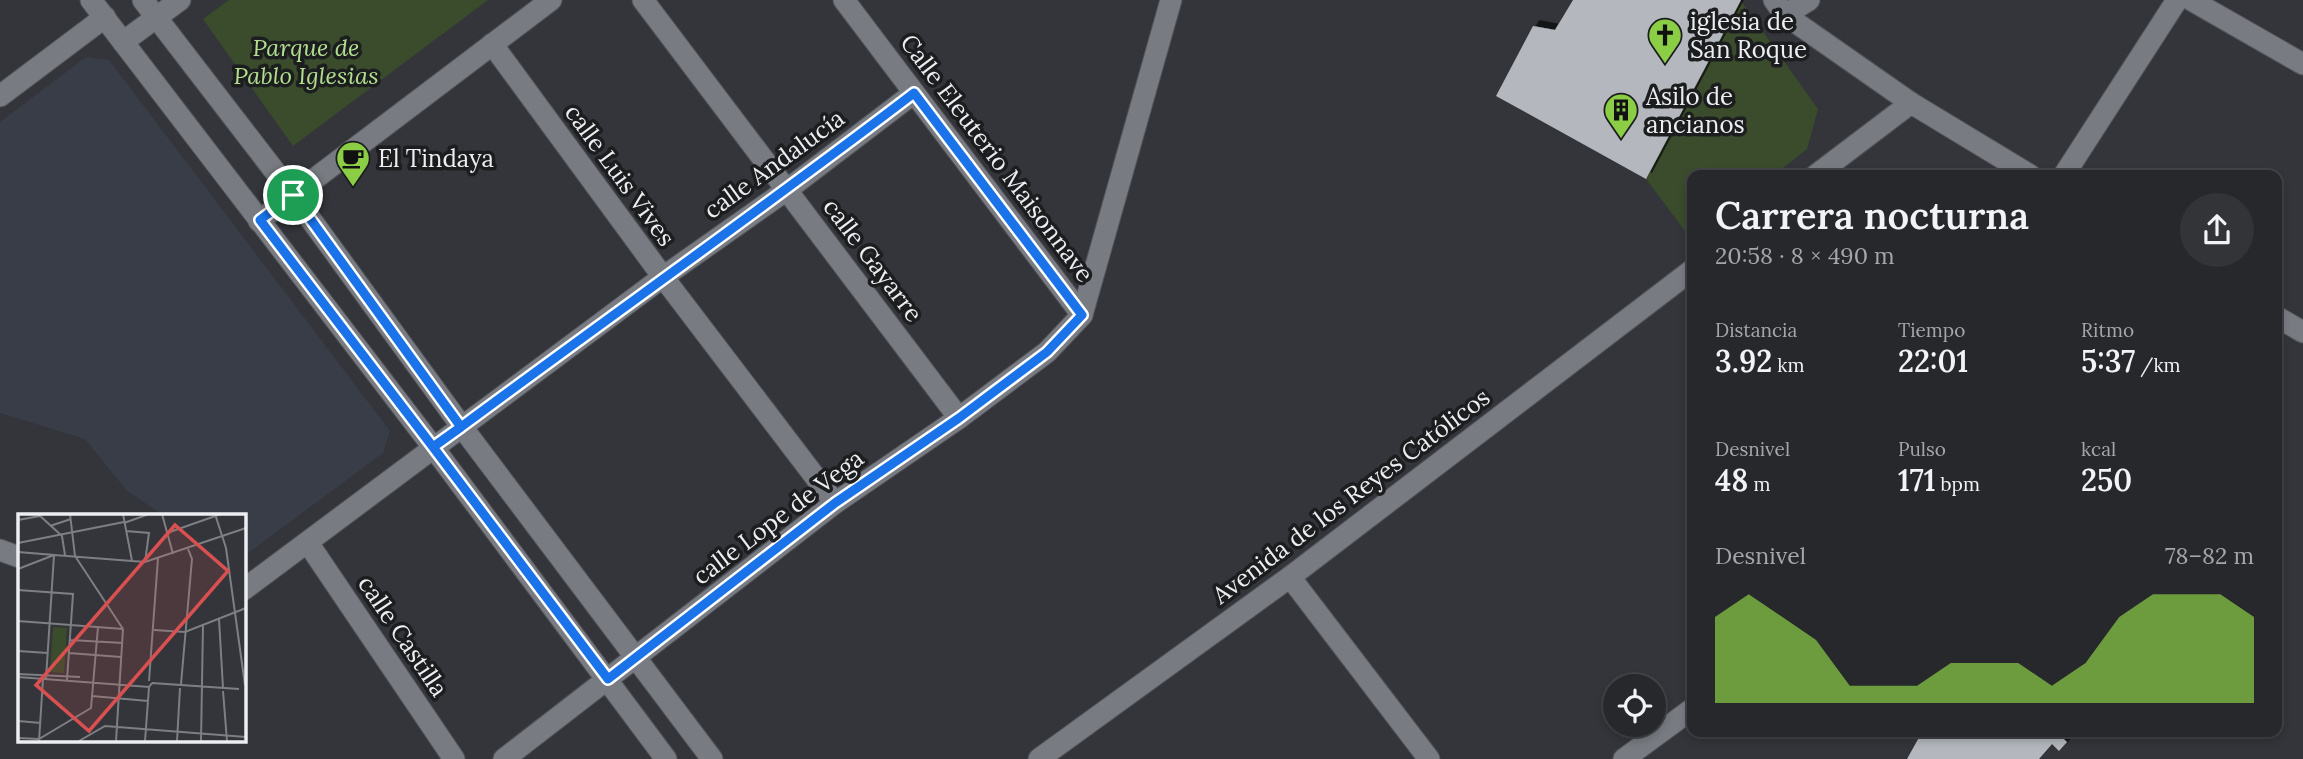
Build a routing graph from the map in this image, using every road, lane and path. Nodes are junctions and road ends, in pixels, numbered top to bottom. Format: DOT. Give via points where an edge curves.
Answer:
graph roads {
  1 [pos="91,0"];
  2 [pos="143,0"];
  3 [pos="180,0"];
  4 [pos="551,0"];
  5 [pos="643,0"];
  6 [pos="844,0"];
  7 [pos="1171,0"];
  8 [pos="1809,0"];
  9 [pos="2177,0"];
  10 [pos="2191,0"];
  11 [pos="1780,8"];
  12 [pos="104,17"];
  13 [pos="157,17"];
  14 [pos="123,42"];
  15 [pos="492,44"];
  16 [pos="2303,64"];
  17 [pos="914,93"];
  18 [pos="0,96"];
  19 [pos="1911,103"];
  20 [pos="1823,170"];
  21 [pos="2022,170"];
  22 [pos="2067,170"];
  23 [pos="788,189"];
  24 [pos="293,195"];
  25 [pos="260,220"];
  26 [pos="1687,274"];
  27 [pos="663,277"];
  28 [pos="1082,315"];
  29 [pos="2282,320"];
  30 [pos="2303,332"];
  31 [pos="959,418"];
  32 [pos="461,427"];
  33 [pos="433,447"];
  34 [pos="835,503"];
  35 [pos="308,543"];
  36 [pos="0,551"];
  37 [pos="18,557"];
  38 [pos="1290,577"];
  39 [pos="245,589"];
  40 [pos="637,657"];
  41 [pos="608,679"];
  42 [pos="1687,713"];
  43 [pos="454,759"];
  44 [pos="503,759"];
  45 [pos="666,759"];
  46 [pos="712,759"];
  47 [pos="1039,759"];
  48 [pos="1429,759"];
  49 [pos="1625,759"];
  1 -- 12 [label="street"];
  2 -- 13 [label="street"];
  3 -- 13 [label="street"];
  4 -- 15 [label="street"];
  5 -- 23 [label="street, calle Gayarre"];
  6 -- 17 [label="street, Calle Eleuterio Maisonnave"];
  7 -- 28 [label="street"];
  8 -- 11 [label="street"];
  9 -- 22 [label="street"];
  10 -- 16 [label="street"];
  11 -- 19 [label="street"];
  12 -- 14 [label="street"];
  12 -- 18 [label="street"];
  13 -- 14 [label="street"];
  13 -- 24 [label="street"];
  14 -- 25 [label="street"];
  15 -- 24 [label="street"];
  15 -- 27 [label="street, calle Luis Vives"];
  17 -- 23 [label="street, calle Andalucía"];
  17 -- 28 [label="street, Calle Eleuterio Maisonnave"];
  19 -- 20 [label="street"];
  19 -- 21 [label="street"];
  23 -- 27 [label="street, calle Andalucía"];
  23 -- 31 [label="street, calle Gayarre"];
  24 -- 25 [label="street"];
  24 -- 32 [label="street"];
  25 -- 33 [label="street"];
  26 -- 38 [label="street, Avenida de los Reyes Católicos"];
  27 -- 32 [label="street, calle Andalucía"];
  27 -- 34 [label="street, calle Luis Vives"];
  28 -- 31 [label="street, calle Lope de Vega" via="1047,352"];
  29 -- 30 [label="street"];
  31 -- 34 [label="street, calle Lope de Vega"];
  32 -- 33 [label="street, calle Andalucía"];
  32 -- 40 [label="street"];
  33 -- 35 [label="street, calle Andalucía"];
  33 -- 41 [label="street"];
  34 -- 40 [label="street, calle Lope de Vega"];
  35 -- 39 [label="street, calle Andalucía"];
  35 -- 43 [label="street, calle Castilla"];
  36 -- 37 [label="street"];
  38 -- 47 [label="street, Avenida de los Reyes Católicos"];
  38 -- 48 [label="street"];
  40 -- 41 [label="street, calle Lope de Vega"];
  40 -- 46 [label="street"];
  41 -- 44 [label="street, calle Lope de Vega"];
  41 -- 45 [label="street"];
  42 -- 49 [label="street"];
}
